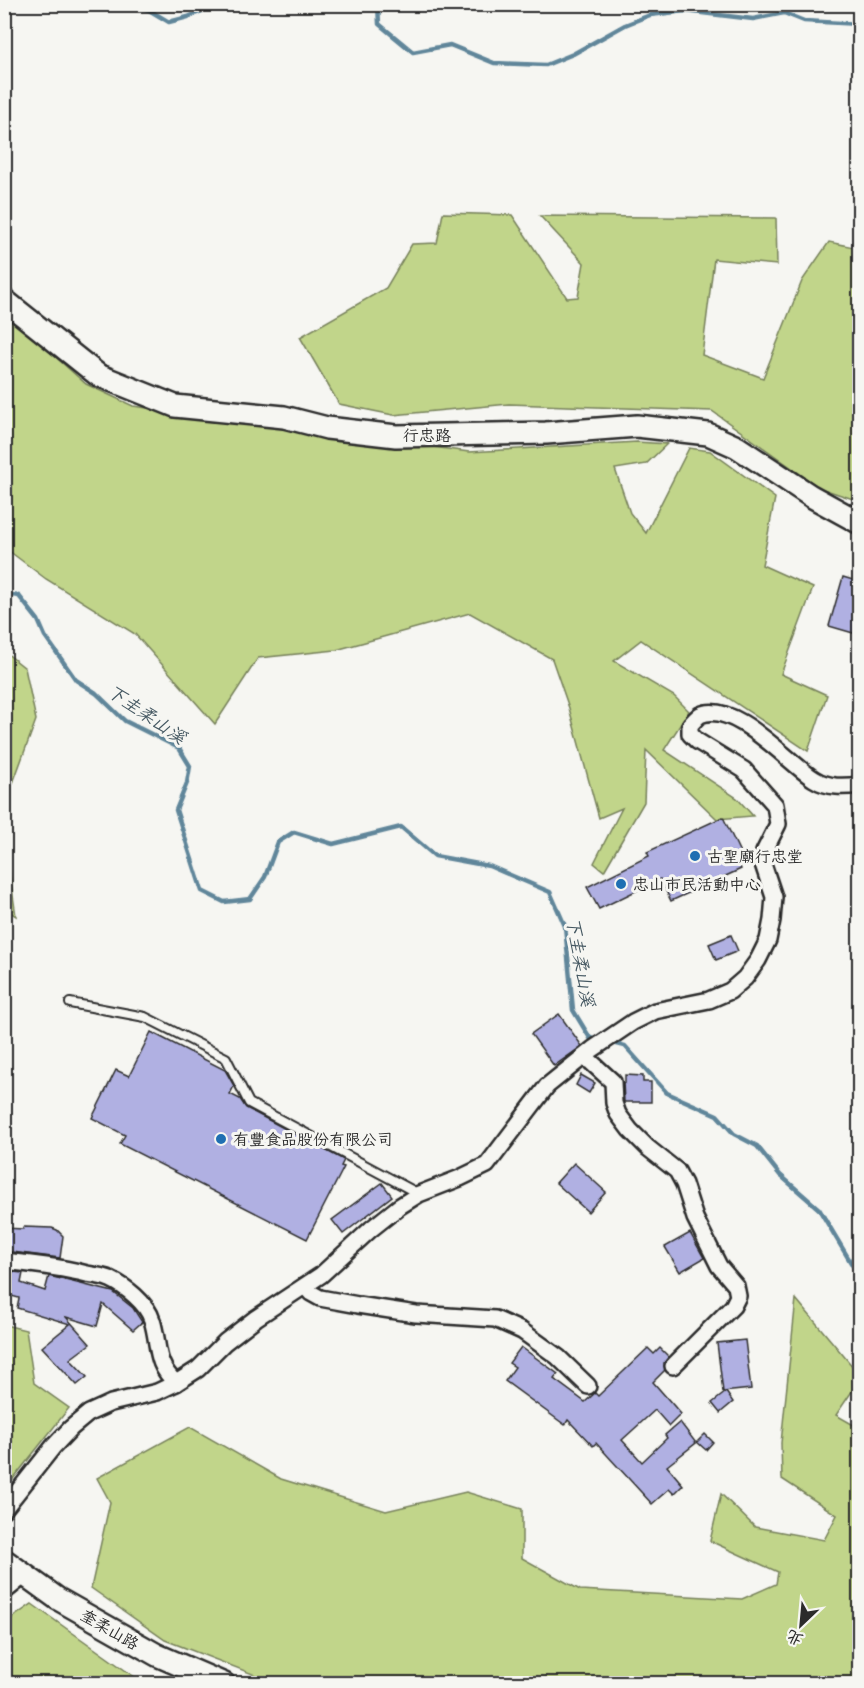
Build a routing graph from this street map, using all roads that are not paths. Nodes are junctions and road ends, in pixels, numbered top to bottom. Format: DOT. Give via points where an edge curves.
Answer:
graph roads {
  1 [pos="4,300"];
  2 [pos="860,523"];
  3 [pos="860,785"];
  4 [pos="70,1003"];
  5 [pos="587,1053"];
  6 [pos="419,1194"];
  7 [pos="4,1261"];
  8 [pos="305,1286"];
  9 [pos="673,1366"];
  10 [pos="177,1383"];
  11 [pos="588,1386"];
  12 [pos="4,1509"];
  13 [pos="4,1560"];
  14 [pos="25,1575"];
  15 [pos="4,1592"];
  16 [pos="224,1683"];
  1 -- 2 [label="street, 行忠路" via="98,375 175,406 284,417 327,428 396,436 546,433 637,426 708,434"];
  3 -- 5 [label="street" via="831,786 815,780 759,734 730,716 707,714 690,725 690,734 744,770 775,805 778,824 764,852 763,864 774,897 768,940 745,978 730,991 709,1000 655,1011"];
  4 -- 6 [label="lane" via="145,1017 225,1058 249,1103"];
  5 -- 6 [label="street" via="547,1086 487,1165"];
  5 -- 9 [label="street" via="590,1061 613,1082 618,1114 630,1130 677,1171 719,1266 736,1286 738,1296 733,1306"];
  6 -- 8 [label="street"];
  7 -- 10 [label="street" via="110,1279 133,1295 152,1318 165,1373"];
  8 -- 10 [label="street" via="241,1329"];
  8 -- 11 [label="street" via="320,1298 358,1305 416,1314 495,1319 522,1331 558,1357"];
  10 -- 12 [label="street" via="89,1413 53,1447"];
  13 -- 14 [label="street, 奎柔山路"];
  14 -- 15 [label="street"];
  14 -- 16 [label="street, 奎柔山路" via="58,1599 157,1656"];
}
